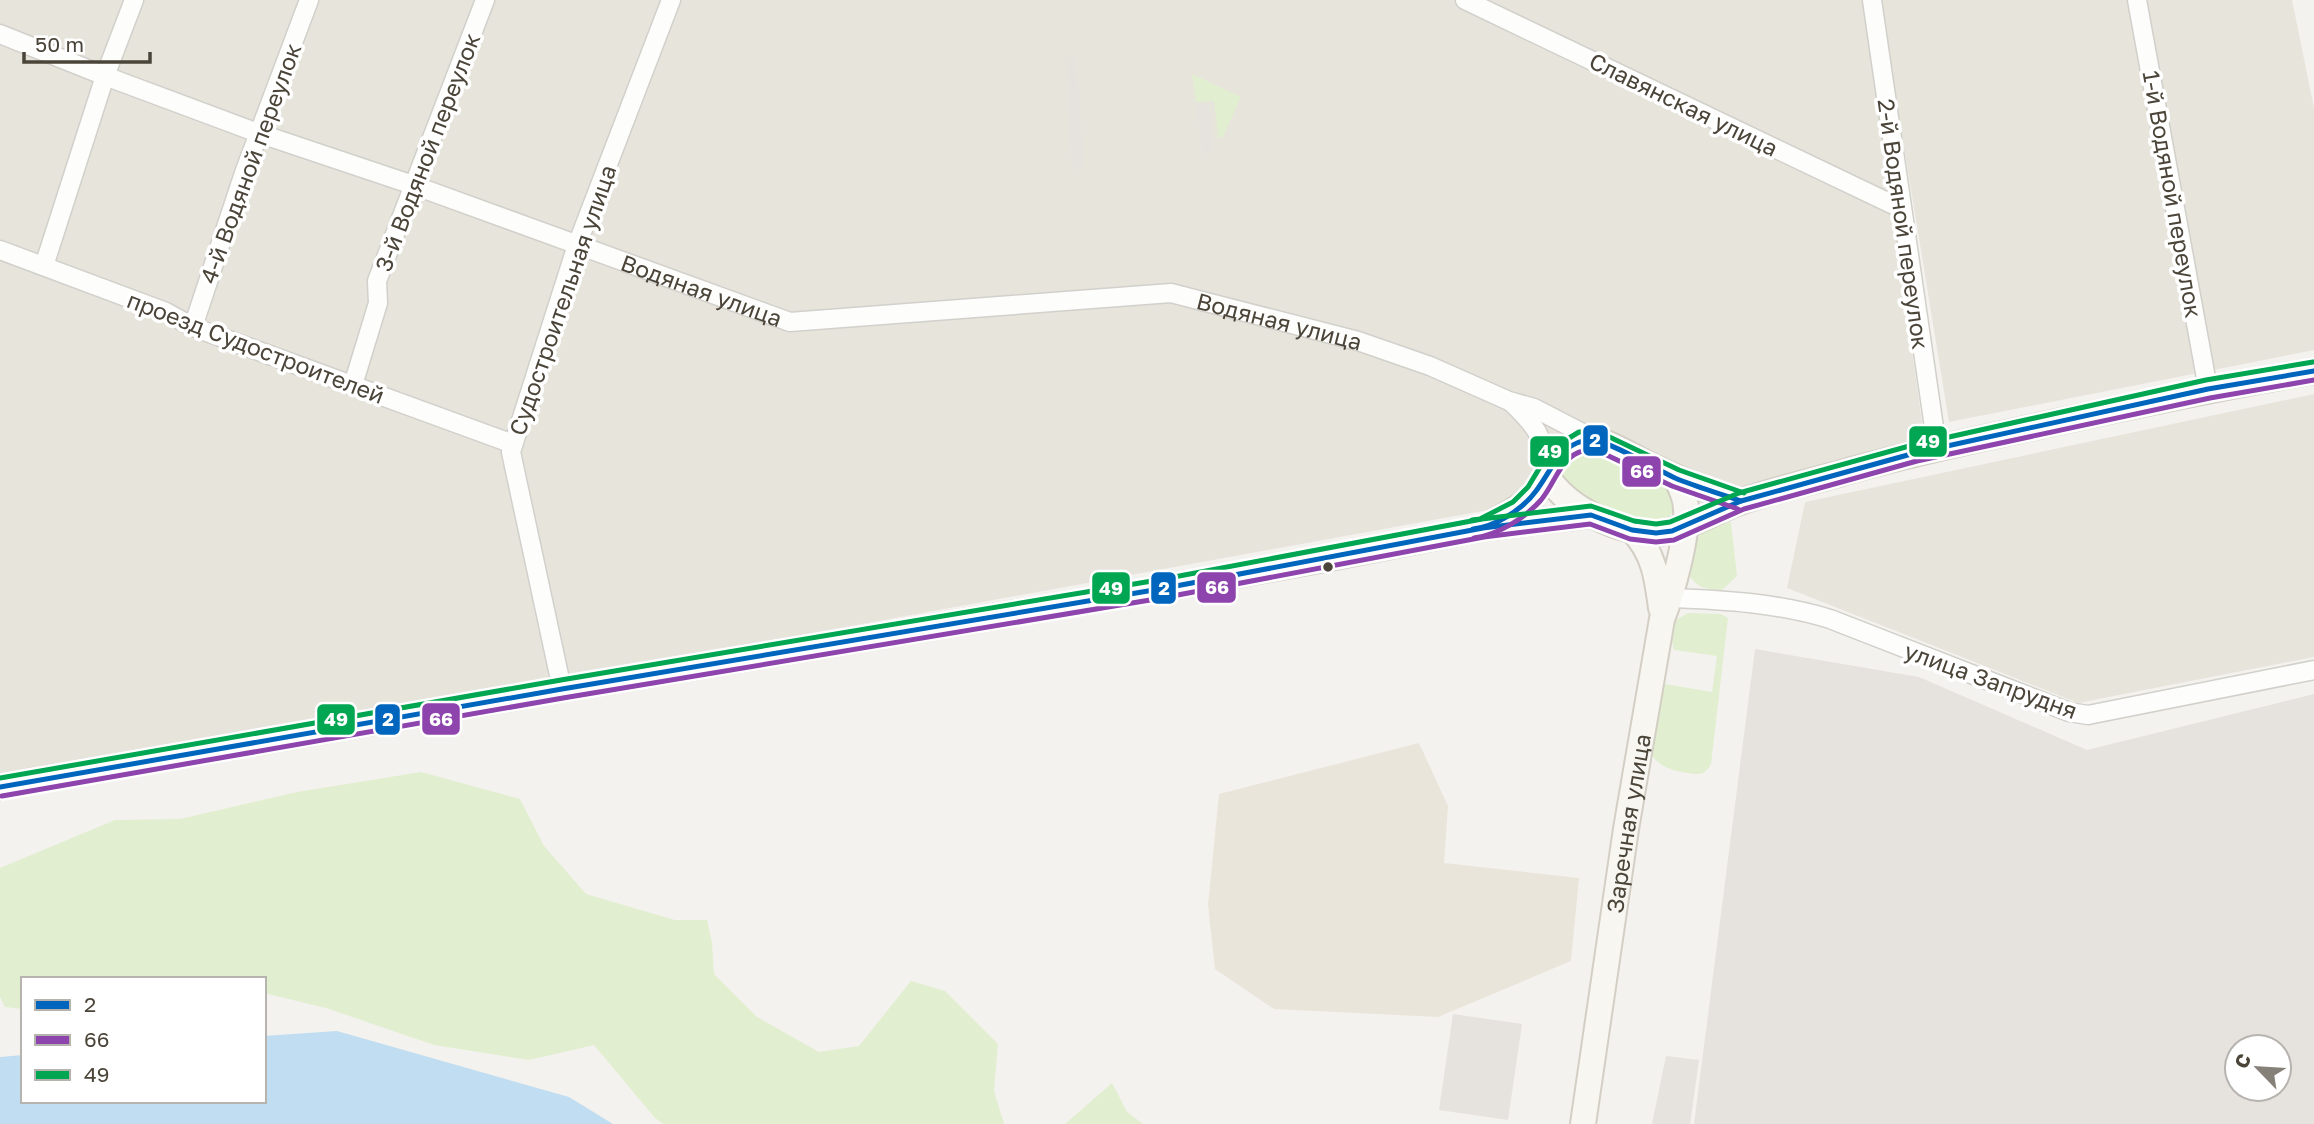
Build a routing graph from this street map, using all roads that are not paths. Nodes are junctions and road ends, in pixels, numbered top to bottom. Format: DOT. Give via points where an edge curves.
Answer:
graph roads {
  1 [pos="134,0"];
  2 [pos="309,0"];
  3 [pos="485,0"];
  4 [pos="671,0"];
  5 [pos="1465,0"];
  6 [pos="1872,0"];
  7 [pos="2137,0"];
  8 [pos="0,34"];
  9 [pos="105,76"];
  10 [pos="258,133"];
  11 [pos="413,185"];
  12 [pos="1902,209"];
  13 [pos="577,246"];
  14 [pos="0,250"];
  15 [pos="44,266"];
  16 [pos="193,327"];
  17 [pos="2314,371"];
  18 [pos="353,386"];
  19 [pos="2208,389"];
  20 [pos="1509,401"];
  21 [pos="1596,440"];
  22 [pos="513,444"];
  23 [pos="1937,448"];
  24 [pos="1548,472"];
  25 [pos="1675,478"];
  26 [pos="1741,501"];
  27 [pos="1591,514"];
  28 [pos="1686,524"];
  29 [pos="1483,528"];
  30 [pos="1633,530"];
  31 [pos="1667,608"];
  32 [pos="2314,670"];
  33 [pos="562,688"];
  34 [pos="0,787"];
  35 [pos="1583,1124"];
  1 -- 9 [label="street"];
  2 -- 10 [label="street, 4-й Водяной переулок"];
  3 -- 11 [label="street, 3-й Водяной переулок"];
  4 -- 13 [label="street, Судостроительная улица"];
  5 -- 12 [label="street, Славянская улица"];
  6 -- 12 [label="street, 2-й Водяной переулок"];
  7 -- 19 [label="street, 1-й Водяной переулок"];
  8 -- 9 [label="street, Водяная улица"];
  9 -- 10 [label="street, Водяная улица"];
  9 -- 15 [label="street"];
  10 -- 11 [label="street, Водяная улица"];
  10 -- 16 [label="street, 4-й Водяной переулок"];
  11 -- 13 [label="street, Водяная улица"];
  11 -- 18 [label="street, 3-й Водяной переулок" via="377,281 378,303"];
  12 -- 23 [label="street, 2-й Водяной переулок"];
  13 -- 20 [label="street, Водяная улица" via="790,322 1171,293 1358,341"];
  13 -- 22 [label="street, Судостроительная улица"];
  14 -- 15 [label="street, проезд Судостроителей"];
  15 -- 16 [label="street, проезд Судостроителей"];
  16 -- 18 [label="street, проезд Судостроителей"];
  17 -- 19 [label="street"];
  18 -- 22 [label="street, проезд Судостроителей"];
  19 -- 23 [label="street"];
  20 -- 21 [label="street" via="1534,408"];
  20 -- 24 [label="street" via="1534,424"];
  21 -- 24 [label="street" via="1569,446"];
  21 -- 25 [label="street"];
  22 -- 33 [label="street, Судостроительная улица" via="511,452"];
  23 -- 26 [label="street"];
  24 -- 27 [label="street" via="1556,490"];
  24 -- 29 [label="street" via="1518,509"];
  25 -- 26 [label="street"];
  25 -- 28 [label="street, Заречная улица" via="1682,491"];
  26 -- 28 [label="street"];
  27 -- 29 [label="street"];
  27 -- 30 [label="street"];
  28 -- 30 [label="street" via="1657,533"];
  28 -- 31 [label="street, Заречная улица"];
  29 -- 33 [label="street" via="1160,589"];
  30 -- 31 [label="street" via="1652,558"];
  31 -- 32 [label="street, улица Запрудня" via="1727,600 1798,609 2069,712 2088,715"];
  31 -- 35 [label="street, Заречная улица" via="1626,829"];
  33 -- 34 [label="street"];
}
